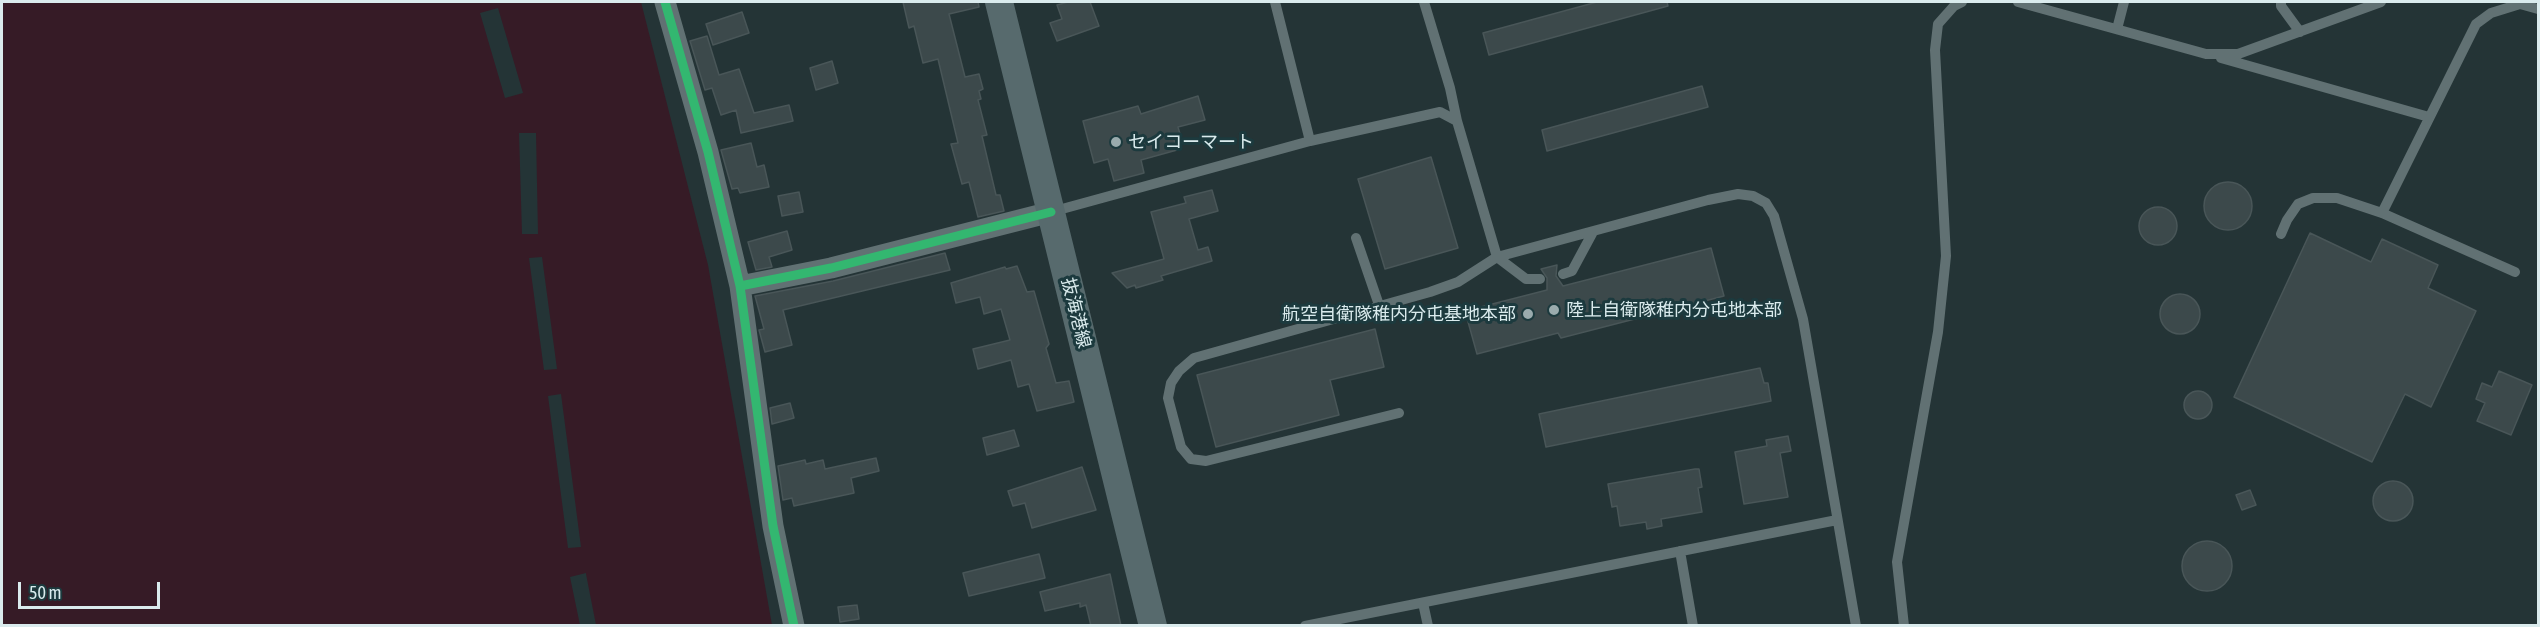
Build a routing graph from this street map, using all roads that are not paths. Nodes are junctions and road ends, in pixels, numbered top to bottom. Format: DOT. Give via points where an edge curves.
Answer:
graph roads {
  1 [pos="665,2"];
  2 [pos="999,2"];
  3 [pos="1275,2"];
  4 [pos="1424,2"];
  5 [pos="1962,2"];
  6 [pos="2018,2"];
  7 [pos="2124,2"];
  8 [pos="2281,2"];
  9 [pos="2381,2"];
  10 [pos="2538,9"];
  11 [pos="2116,29"];
  12 [pos="2301,32"];
  13 [pos="2206,54"];
  14 [pos="2429,117"];
  15 [pos="1457,121"];
  16 [pos="1310,141"];
  17 [pos="1051,212"];
  18 [pos="2382,213"];
  19 [pos="1593,232"];
  20 [pos="2281,234"];
  21 [pos="1356,238"];
  22 [pos="1497,256"];
  23 [pos="2515,272"];
  24 [pos="1563,274"];
  25 [pos="1540,279"];
  26 [pos="740,286"];
  27 [pos="1378,305"];
  28 [pos="1399,413"];
  29 [pos="1837,520"];
  30 [pos="1680,551"];
  31 [pos="1423,603"];
  32 [pos="794,626"];
  33 [pos="1153,626"];
  34 [pos="1305,626"];
  35 [pos="1428,626"];
  36 [pos="1693,626"];
  37 [pos="1856,626"];
  38 [pos="1904,626"];
  1 -- 26 [label="street" via="708,152"];
  2 -- 17 [label="main road, 抜海港線"];
  3 -- 16 [label="lane"];
  4 -- 15 [label="lane"];
  5 -- 38 [label="lane" via="1938,24 1935,50 1945,265 1938,332 1897,562"];
  6 -- 11 [label="lane"];
  7 -- 11 [label="lane"];
  8 -- 12 [label="lane"];
  9 -- 12 [label="lane"];
  10 -- 14 [label="lane" via="2520,4 2491,13 2476,24"];
  11 -- 13 [label="lane"];
  12 -- 13 [label="lane" via="2238,54"];
  13 -- 14 [label="lane"];
  14 -- 18 [label="lane"];
  15 -- 16 [label="lane" via="1440,112 1424,114"];
  15 -- 22 [label="lane"];
  16 -- 17 [label="lane"];
  17 -- 26 [label="street" via="831,268"];
  17 -- 33 [label="main road, 抜海港線"];
  18 -- 20 [label="lane" via="2337,198 2313,198 2298,204"];
  18 -- 23 [label="lane"];
  19 -- 22 [label="lane"];
  19 -- 24 [label="lane" via="1572,271"];
  19 -- 29 [label="lane" via="1738,194 1766,203 1774,216 1803,319"];
  21 -- 27 [label="lane"];
  22 -- 25 [label="lane" via="1526,279"];
  22 -- 27 [label="lane" via="1458,282"];
  26 -- 32 [label="street" via="773,526"];
  27 -- 28 [label="lane" via="1194,358 1171,383 1168,398 1181,447 1191,459 1206,461"];
  29 -- 30 [label="lane"];
  29 -- 37 [label="lane"];
  30 -- 31 [label="lane"];
  30 -- 36 [label="lane"];
  31 -- 34 [label="lane"];
  31 -- 35 [label="lane"];
}
